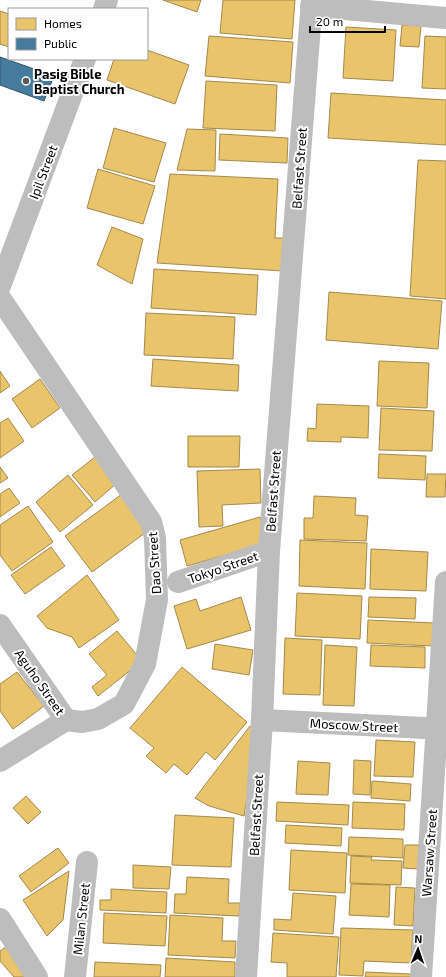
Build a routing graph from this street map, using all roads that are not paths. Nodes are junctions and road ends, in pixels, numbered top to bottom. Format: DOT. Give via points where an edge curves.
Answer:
graph roads {
  1 [pos="312,3"];
  2 [pos="446,18"];
  3 [pos="85,60"];
  4 [pos="0,286"];
  5 [pos="0,298"];
  6 [pos="269,551"];
  7 [pos="178,582"];
  8 [pos="446,582"];
  9 [pos="0,625"];
  10 [pos="66,720"];
  11 [pos="262,720"];
  12 [pos="441,729"];
  13 [pos="0,761"];
  14 [pos="87,862"];
  15 [pos="0,919"];
  16 [pos="37,977"];
  17 [pos="75,977"];
  18 [pos="246,977"];
  19 [pos="421,977"];
  1 -- 2 [label="street, Belfast Street"];
  1 -- 6 [label="street, Belfast Street"];
  3 -- 4 [label="street, Ipil Street"];
  5 -- 10 [label="street, Dao Street" via="151,522 155,538 157,600 145,664 124,704 98,719 82,722"];
  6 -- 7 [label="street, Tokyo Street"];
  6 -- 11 [label="street, Belfast Street"];
  8 -- 12 [label="street, Warsaw Street"];
  9 -- 10 [label="street, Aguho Street"];
  10 -- 13 [label="street"];
  11 -- 12 [label="street, Moscow Street"];
  11 -- 18 [label="street, Belfast Street"];
  12 -- 19 [label="street, Warsaw Street"];
  14 -- 17 [label="street, Milan Street"];
  15 -- 16 [label="street"];
}
